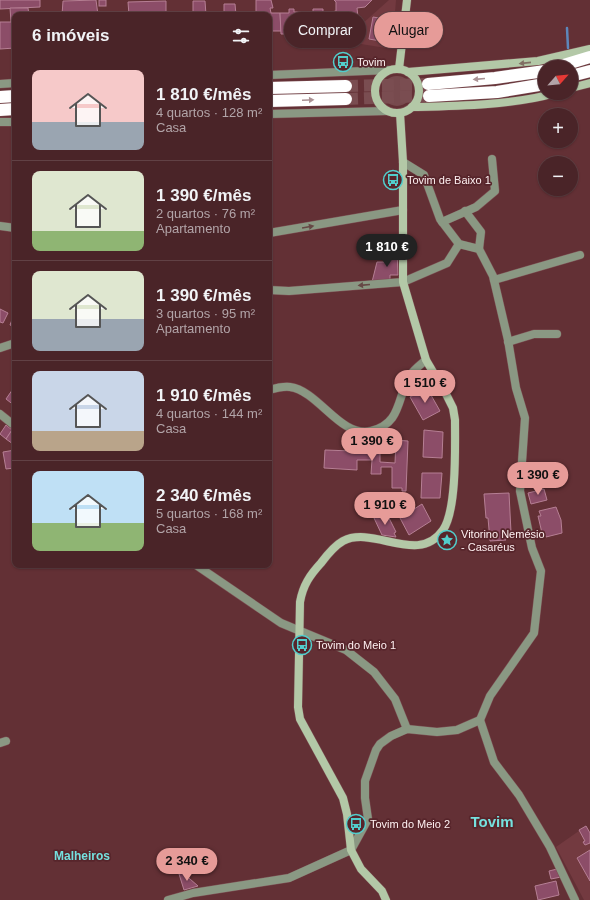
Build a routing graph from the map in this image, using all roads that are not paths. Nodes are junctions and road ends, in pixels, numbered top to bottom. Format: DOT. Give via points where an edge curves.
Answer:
graph roads {
  1 [pos="406,0"];
  2 [pos="590,49"];
  3 [pos="590,57"];
  4 [pos="578,61"];
  5 [pos="399,69"];
  6 [pos="389,70"];
  7 [pos="590,71"];
  8 [pos="408,72"];
  9 [pos="538,72"];
  10 [pos="578,74"];
  11 [pos="272,75"];
  12 [pos="12,83"];
  13 [pos="590,83"];
  14 [pos="0,84"];
  15 [pos="428,84"];
  16 [pos="538,85"];
  17 [pos="346,86"];
  18 [pos="578,86"];
  19 [pos="272,88"];
  20 [pos="12,96"];
  21 [pos="429,96"];
  22 [pos="0,97"];
  23 [pos="538,97"];
  24 [pos="346,99"];
  25 [pos="272,101"];
  26 [pos="412,107"];
  27 [pos="12,109"];
  28 [pos="0,110"];
  29 [pos="387,111"];
  30 [pos="400,113"];
  31 [pos="272,114"];
  32 [pos="0,122"];
  33 [pos="12,122"];
  34 [pos="492,159"];
  35 [pos="403,162"];
  36 [pos="403,210"];
  37 [pos="465,211"];
  38 [pos="442,222"];
  39 [pos="0,226"];
  40 [pos="12,228"];
  41 [pos="272,232"];
  42 [pos="459,244"];
  43 [pos="479,249"];
  44 [pos="580,255"];
  45 [pos="494,280"];
  46 [pos="403,282"];
  47 [pos="272,290"];
  48 [pos="557,334"];
  49 [pos="508,342"];
  50 [pos="12,344"];
  51 [pos="0,348"];
  52 [pos="426,360"];
  53 [pos="272,390"];
  54 [pos="0,414"];
  55 [pos="12,424"];
  56 [pos="200,568"];
  57 [pos="300,631"];
  58 [pos="480,720"];
  59 [pos="407,729"];
  60 [pos="351,850"];
  61 [pos="168,900"];
  62 [pos="386,900"];
  63 [pos="575,900"];
  1 -- 5 [label="street"];
  2 -- 8 [label="street, one-way" via="538,61"];
  3 -- 4 [label="highway"];
  5 -- 6 [label="street"];
  5 -- 8 [label="street"];
  6 -- 11 [label="street"];
  6 -- 29 [label="street" via="375,86 377,100"];
  7 -- 10 [label="highway"];
  8 -- 26 [label="street" via="417,82 419,89"];
  9 -- 15 [label="highway, one-way"];
  12 -- 14 [label="street"];
  13 -- 18 [label="street"];
  16 -- 21 [label="highway" via="497,92"];
  17 -- 19 [label="highway"];
  20 -- 22 [label="highway"];
  23 -- 26 [label="street" via="499,102"];
  25 -- 24 [label="highway, one-way"];
  26 -- 30 [label="street"];
  27 -- 28 [label="highway"];
  29 -- 30 [label="street"];
  29 -- 31 [label="street"];
  30 -- 35 [label="street"];
  32 -- 33 [label="street"];
  34 -- 37 [label="street" via="495,191 476,207"];
  35 -- 36 [label="street"];
  35 -- 38 [label="street" via="424,175"];
  41 -- 36 [label="street, one-way"];
  36 -- 46 [label="street"];
  37 -- 38 [label="street"];
  37 -- 43 [label="street" via="481,232"];
  38 -- 42 [label="street"];
  39 -- 40 [label="street"];
  42 -- 43 [label="street"];
  42 -- 46 [label="street" via="447,263"];
  43 -- 45 [label="street"];
  44 -- 45 [label="street"];
  45 -- 49 [label="street"];
  46 -- 47 [label="street, one-way" via="289,292"];
  46 -- 52 [label="street"];
  48 -- 49 [label="street" via="534,334"];
  49 -- 58 [label="street" via="516,388 525,418 520,491 532,548 541,571 534,633 490,696"];
  50 -- 51 [label="street"];
  52 -- 53 [label="street" via="409,377 395,416 388,423 368,432 348,428 300,391 290,387"];
  52 -- 57 [label="street" via="453,408 455,420 450,515 443,530 436,537 419,545 409,546 358,538 343,542 325,557 308,577 300,602"];
  54 -- 55 [label="street"];
  56 -- 57 [label="street" via="281,623"];
  57 -- 59 [label="street" via="346,650 374,672 395,699"];
  57 -- 60 [label="street" via="300,719 343,798"];
  58 -- 59 [label="street" via="457,730 437,732"];
  58 -- 63 [label="street" via="494,762 519,795 550,847"];
  59 -- 60 [label="street" via="380,744 376,750 365,781 368,818"];
  60 -- 61 [label="street" via="289,878 193,893"];
  60 -- 62 [label="street" via="361,868 382,891"];
}
